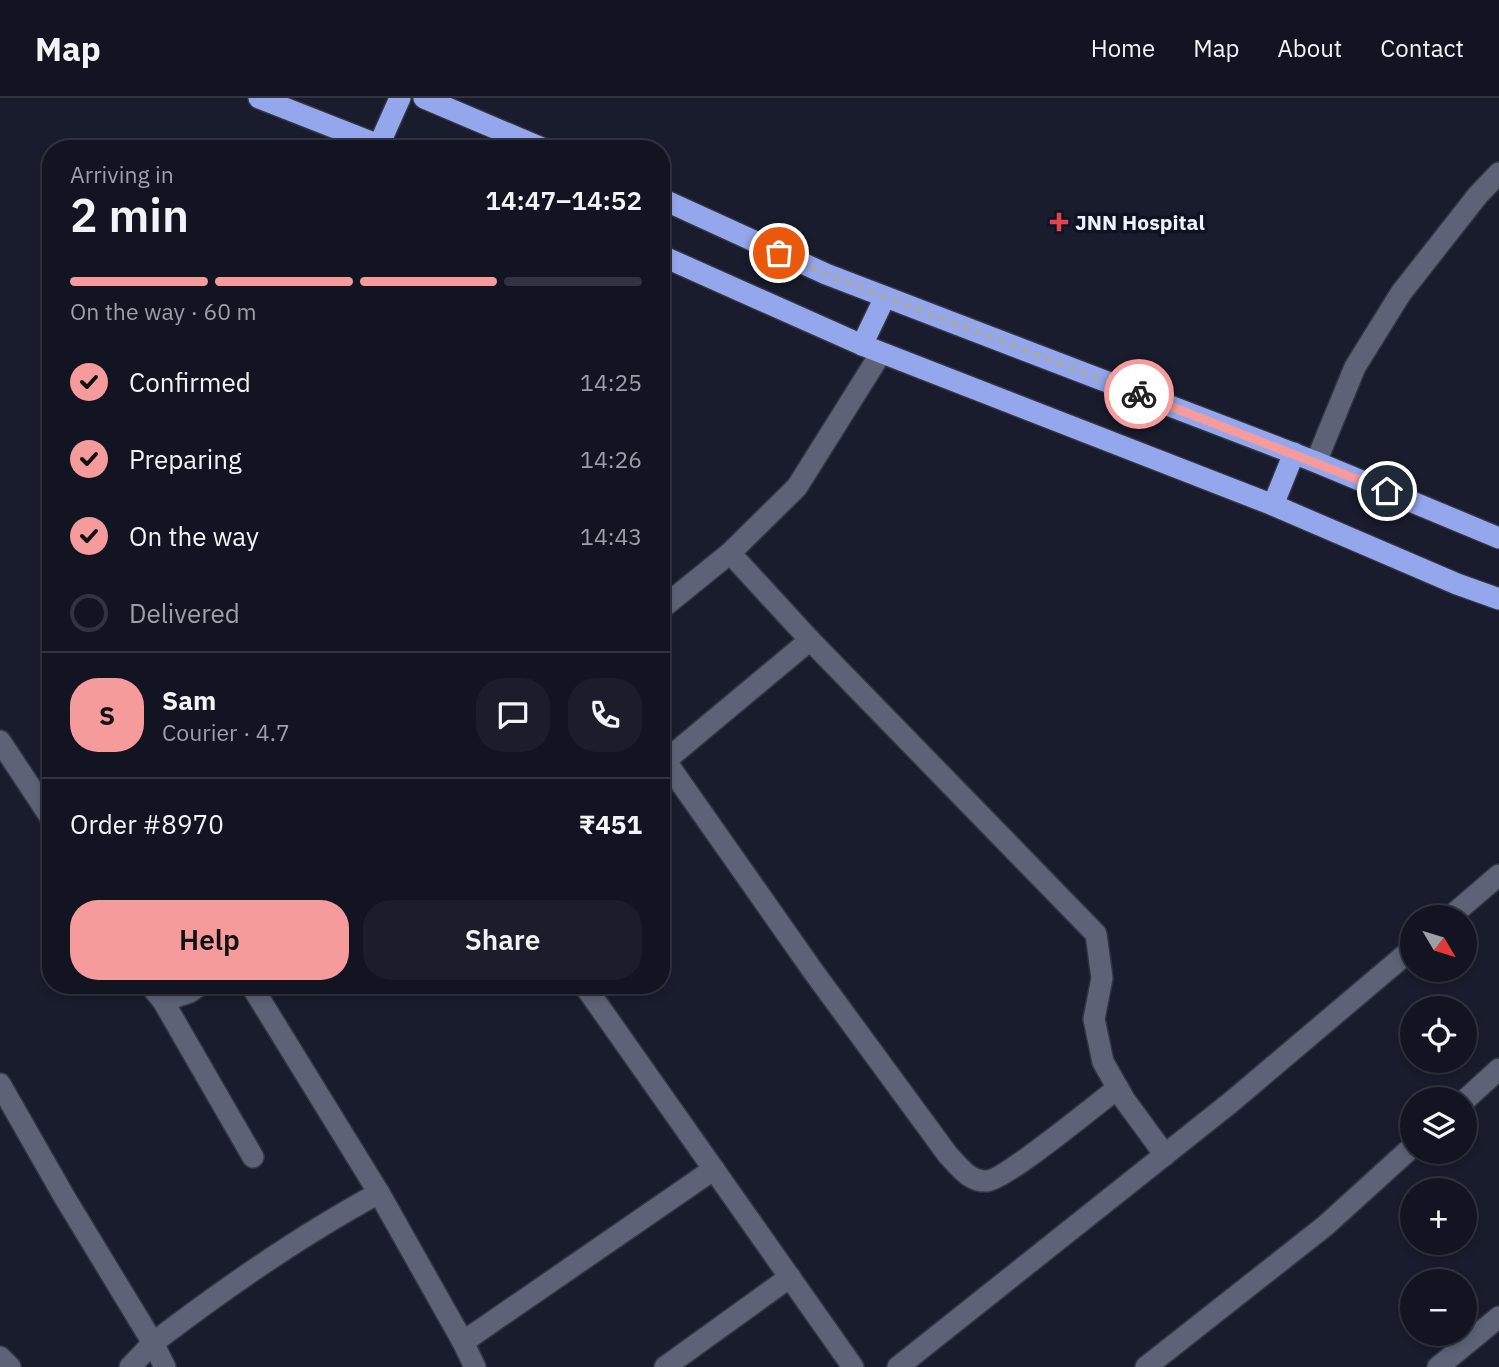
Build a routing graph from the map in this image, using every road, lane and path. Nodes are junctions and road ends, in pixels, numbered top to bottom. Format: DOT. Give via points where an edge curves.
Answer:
graph roads {
  1 [pos="259,98"];
  2 [pos="400,98"];
  3 [pos="424,98"];
  4 [pos="366,140"];
  5 [pos="386,140"];
  6 [pos="523,140"];
  7 [pos="1499,173"];
  8 [pos="670,203"];
  9 [pos="670,260"];
  10 [pos="885,297"];
  11 [pos="871,349"];
  12 [pos="1294,453"];
  13 [pos="1316,462"];
  14 [pos="1273,505"];
  15 [pos="1499,538"];
  16 [pos="730,553"];
  17 [pos="1499,599"];
  18 [pos="670,602"];
  19 [pos="810,640"];
  20 [pos="0,741"];
  21 [pos="670,753"];
  22 [pos="670,769"];
  23 [pos="42,804"];
  24 [pos="1499,875"];
  25 [pos="1464,905"];
  26 [pos="1400,959"];
  27 [pos="157,994"];
  28 [pos="257,994"];
  29 [pos="590,994"];
  30 [pos="1499,1069"];
  31 [pos="0,1084"];
  32 [pos="1118,1088"];
  33 [pos="1477,1089"];
  34 [pos="1165,1155"];
  35 [pos="253,1157"];
  36 [pos="1400,1158"];
  37 [pos="714,1169"];
  38 [pos="379,1193"];
  39 [pos="790,1277"];
  40 [pos="1499,1317"];
  41 [pos="463,1342"];
  42 [pos="153,1343"];
  43 [pos="0,1357"];
  44 [pos="10,1367"];
  45 [pos="130,1367"];
  46 [pos="165,1367"];
  47 [pos="475,1367"];
  48 [pos="665,1367"];
  49 [pos="853,1367"];
  50 [pos="898,1367"];
  51 [pos="1146,1367"];
  52 [pos="1438,1367"];
  1 -- 4 [label="highway"];
  2 -- 5 [label="highway"];
  3 -- 6 [label="highway"];
  7 -- 13 [label="street" via="1394,304 1355,367"];
  8 -- 10 [label="highway"];
  9 -- 11 [label="highway"];
  10 -- 11 [label="highway"];
  10 -- 12 [label="highway"];
  11 -- 14 [label="highway"];
  11 -- 16 [label="street" via="797,487"];
  12 -- 13 [label="highway"];
  12 -- 14 [label="highway"];
  13 -- 15 [label="highway"];
  14 -- 17 [label="highway"];
  16 -- 18 [label="street"];
  16 -- 19 [label="street"];
  19 -- 21 [label="street"];
  19 -- 32 [label="street" via="1096,934 1102,978 1094,1019 1103,1062"];
  20 -- 23 [label="street"];
  22 -- 32 [label="street" via="813,971 948,1155 970,1178 988,1181 1011,1170"];
  24 -- 25 [label="street"];
  26 -- 34 [label="street"];
  27 -- 35 [label="street"];
  28 -- 38 [label="street"];
  29 -- 37 [label="street"];
  30 -- 33 [label="street"];
  31 -- 42 [label="street"];
  32 -- 34 [label="street"];
  34 -- 50 [label="street"];
  36 -- 51 [label="street" via="1325,1226"];
  37 -- 39 [label="street"];
  37 -- 41 [label="street"];
  38 -- 41 [label="street"];
  38 -- 42 [label="street" via="216,1295"];
  39 -- 48 [label="street"];
  39 -- 49 [label="street"];
  40 -- 52 [label="street"];
  41 -- 47 [label="street"];
  42 -- 45 [label="street"];
  42 -- 46 [label="street"];
  43 -- 44 [label="street"];
}
